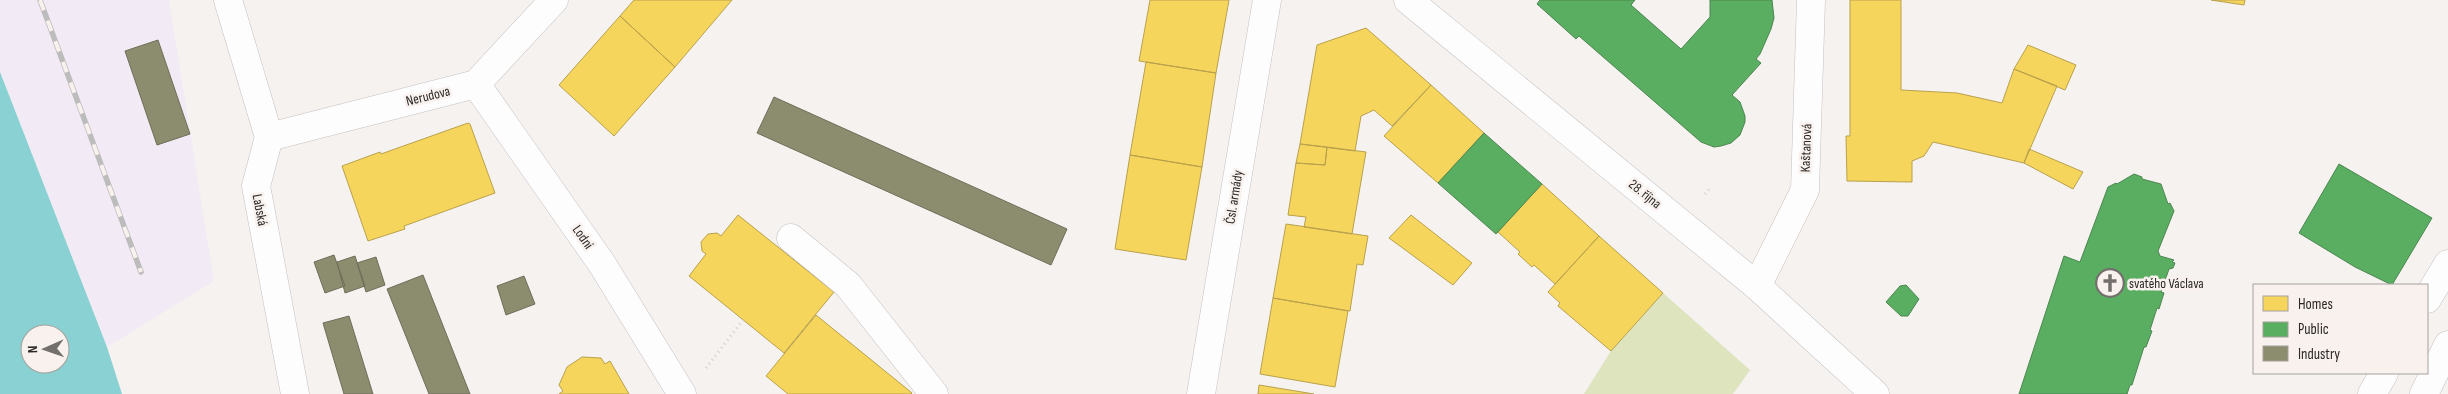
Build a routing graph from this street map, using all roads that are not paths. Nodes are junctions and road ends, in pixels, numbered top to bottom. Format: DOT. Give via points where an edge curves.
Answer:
graph roads {
  1 [pos="228,0"];
  2 [pos="554,0"];
  3 [pos="1267,0"];
  4 [pos="1408,0"];
  5 [pos="1811,0"];
  6 [pos="476,84"];
  7 [pos="269,137"];
  8 [pos="791,238"];
  9 [pos="2448,264"];
  10 [pos="1757,286"];
  11 [pos="2428,297"];
  12 [pos="2448,345"];
  13 [pos="2383,374"];
  14 [pos="295,394"];
  15 [pos="682,394"];
  16 [pos="934,394"];
  17 [pos="1201,394"];
  18 [pos="1875,394"];
  19 [pos="2372,394"];
  20 [pos="2424,394"];
  1 -- 7 [label="street"];
  2 -- 6 [label="street"];
  3 -- 17 [label="street, Čsl. armády"];
  4 -- 10 [label="street, 28. října"];
  5 -- 10 [label="street, Kaštanová" via="1805,190"];
  6 -- 7 [label="street, Nerudova"];
  6 -- 15 [label="street, Lodní" via="602,264"];
  7 -- 14 [label="street, Labská" via="256,186"];
  8 -- 16 [label="street" via="848,285"];
  9 -- 11 [label="street"];
  10 -- 18 [label="street, 28. října"];
  12 -- 20 [label="street"];
  13 -- 19 [label="street"];
}
